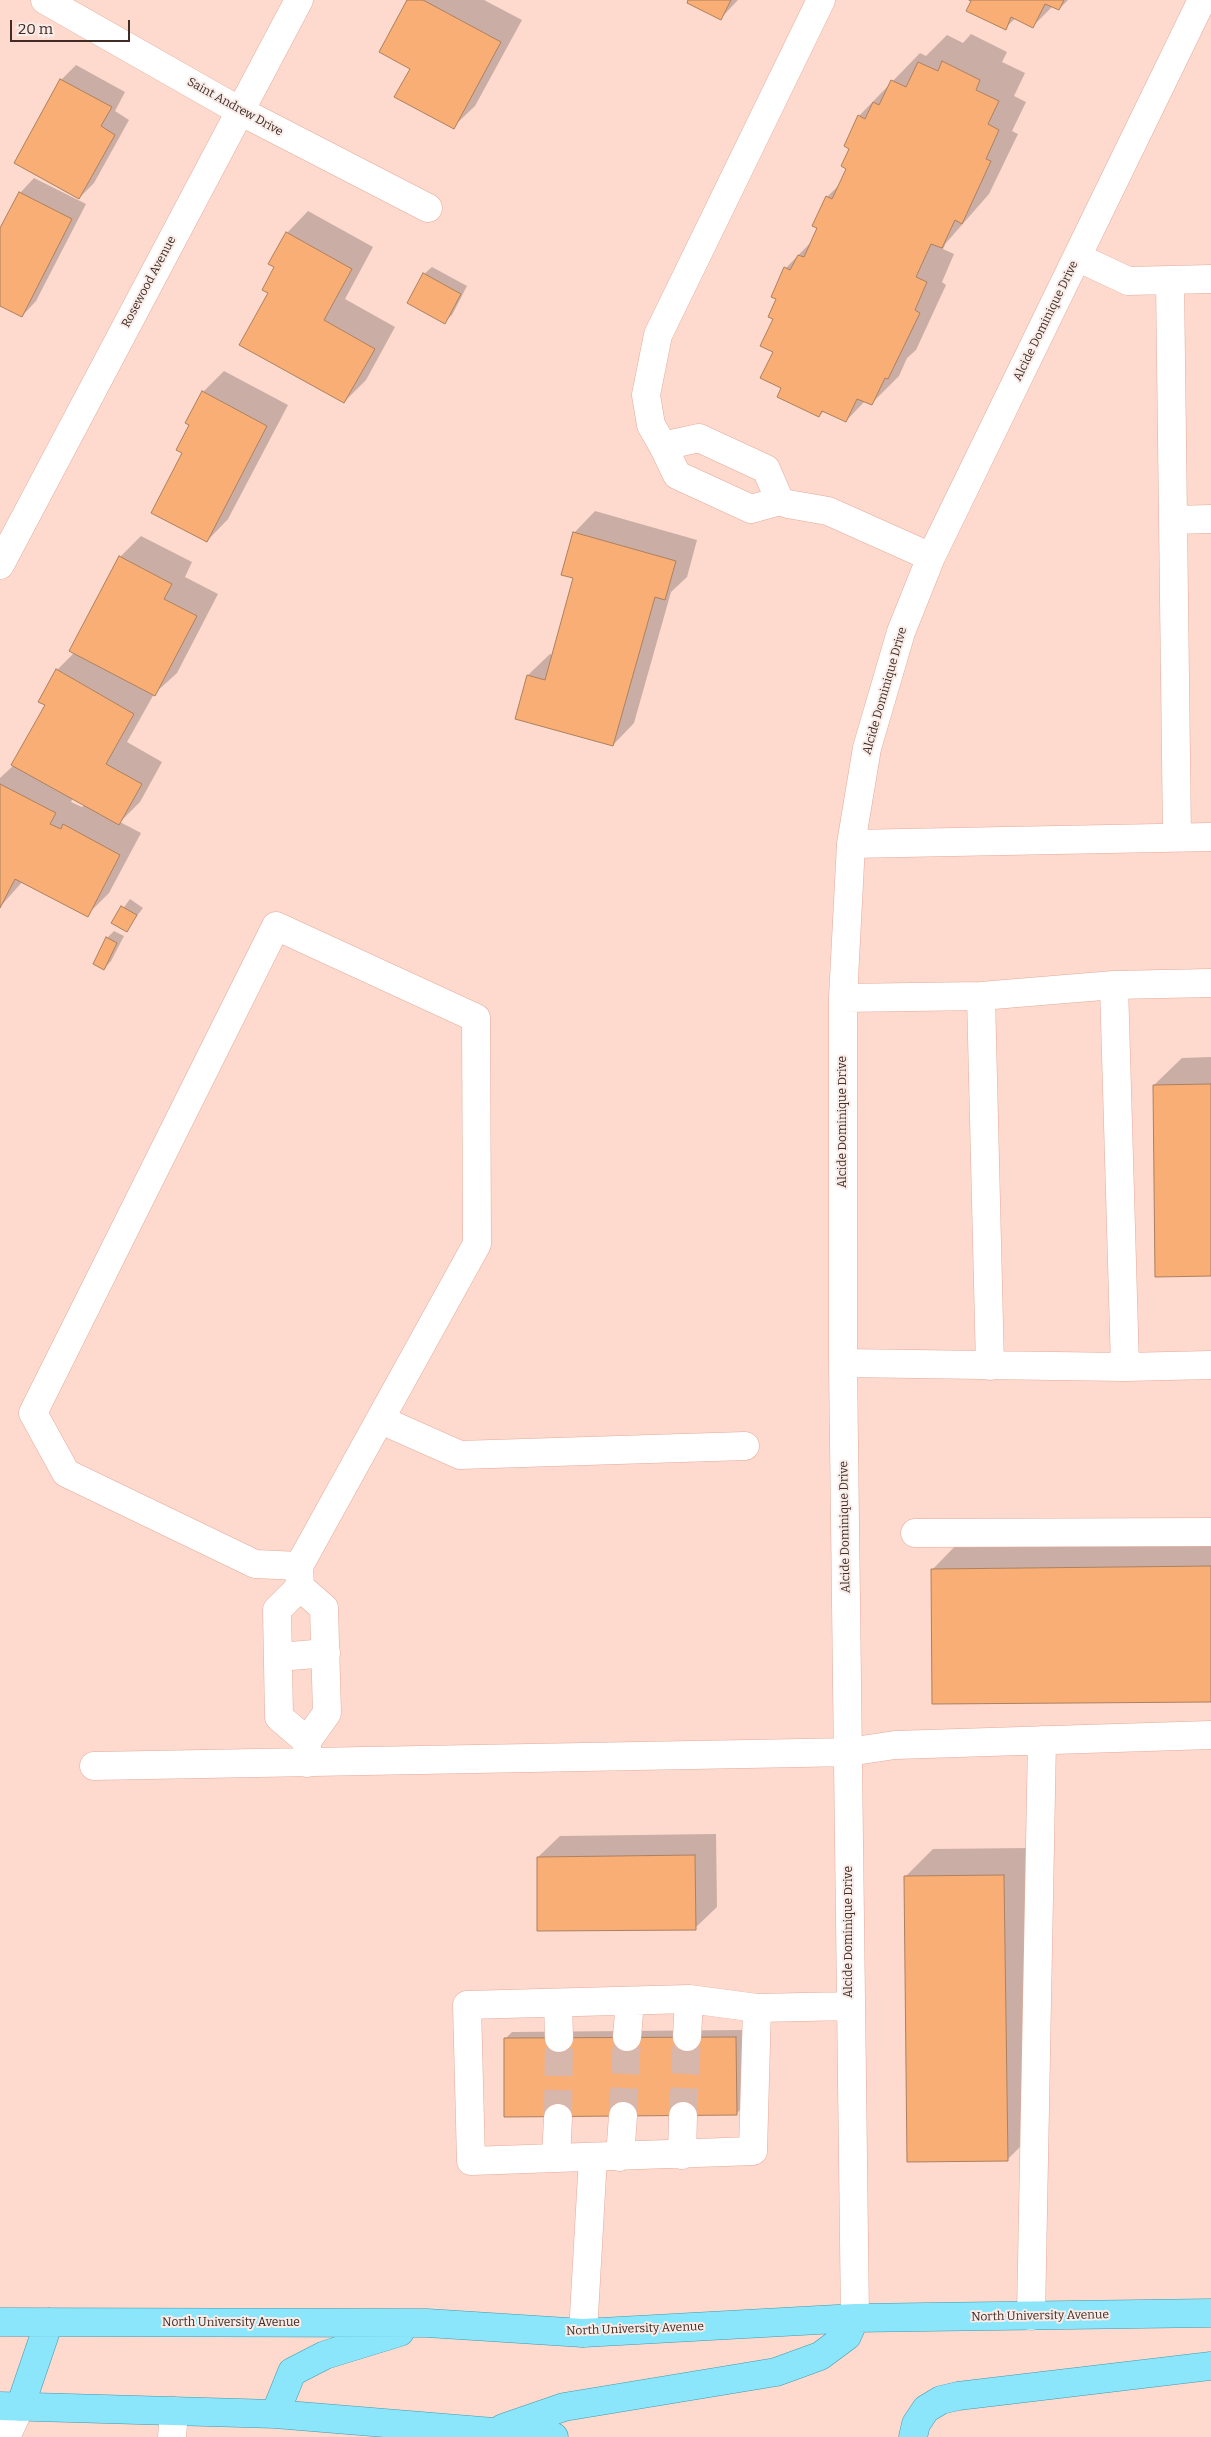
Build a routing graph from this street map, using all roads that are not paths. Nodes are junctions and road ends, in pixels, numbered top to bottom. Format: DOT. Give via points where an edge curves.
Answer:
graph roads {
  1 [pos="44,0"];
  2 [pos="299,0"];
  3 [pos="820,0"];
  4 [pos="1202,0"];
  5 [pos="240,111"];
  6 [pos="428,208"];
  7 [pos="1078,257"];
  8 [pos="1211,279"];
  9 [pos="1170,281"];
  10 [pos="663,446"];
  11 [pos="780,501"];
  12 [pos="1211,519"];
  13 [pos="1173,520"];
  14 [pos="931,557"];
  15 [pos="0,565"];
  16 [pos="1177,837"];
  17 [pos="1211,837"];
  18 [pos="851,844"];
  19 [pos="1211,983"];
  20 [pos="1114,985"];
  21 [pos="982,996"];
  22 [pos="843,998"];
  23 [pos="843,1363"];
  24 [pos="1211,1365"];
  25 [pos="990,1366"];
  26 [pos="1125,1367"];
  27 [pos="380,1420"];
  28 [pos="745,1446"];
  29 [pos="1211,1532"];
  30 [pos="915,1533"];
  31 [pos="300,1577"];
  32 [pos="326,1653"];
  33 [pos="279,1657"];
  34 [pos="1211,1735"];
  35 [pos="1042,1740"];
  36 [pos="307,1752"];
  37 [pos="848,1752"];
  38 [pos="94,1766"];
  39 [pos="689,1999"];
  40 [pos="630,2001"];
  41 [pos="558,2003"];
  42 [pos="849,2006"];
  43 [pos="757,2008"];
  44 [pos="687,2037"];
  45 [pos="559,2038"];
  46 [pos="628,2038"];
  47 [pos="623,2116"];
  48 [pos="683,2116"];
  49 [pos="558,2118"];
  50 [pos="682,2155"];
  51 [pos="593,2157"];
  52 [pos="620,2157"];
  53 [pos="556,2158"];
  54 [pos="1211,2313"];
  55 [pos="1031,2316"];
  56 [pos="855,2318"];
  57 [pos="0,2322"];
  58 [pos="49,2322"];
  59 [pos="427,2323"];
  60 [pos="583,2333"];
  61 [pos="1211,2366"];
  62 [pos="10,2406"];
  63 [pos="275,2414"];
  64 [pos="173,2424"];
  65 [pos="495,2431"];
  66 [pos="6,2437"];
  67 [pos="554,2437"];
  68 [pos="913,2437"];
  1 -- 5 [label="street, Saint Andrew Drive"];
  2 -- 5 [label="street, Rosewood Avenue"];
  3 -- 10 [label="street" via="658,335 646,394 651,426"];
  4 -- 7 [label="street, Alcide Dominique Drive"];
  5 -- 6 [label="street, Saint Andrew Drive"];
  5 -- 15 [label="street, Rosewood Avenue"];
  7 -- 9 [label="street" via="1128,281"];
  7 -- 14 [label="street, Alcide Dominique Drive"];
  8 -- 9 [label="street"];
  9 -- 13 [label="street"];
  10 -- 11 [label="street" via="677,475 694,483 751,509"];
  10 -- 11 [label="street" via="699,438 766,469"];
  11 -- 14 [label="street" via="828,511"];
  12 -- 13 [label="street"];
  13 -- 16 [label="street"];
  14 -- 18 [label="street, Alcide Dominique Drive" via="901,632 867,748"];
  16 -- 17 [label="street"];
  16 -- 18 [label="street"];
  18 -- 22 [label="street, Alcide Dominique Drive"];
  19 -- 20 [label="street"];
  20 -- 21 [label="street"];
  20 -- 26 [label="street"];
  21 -- 22 [label="street"];
  21 -- 25 [label="street"];
  22 -- 23 [label="street, Alcide Dominique Drive"];
  23 -- 25 [label="street"];
  23 -- 37 [label="street, Alcide Dominique Drive"];
  24 -- 26 [label="street"];
  25 -- 26 [label="street"];
  27 -- 28 [label="street" via="460,1455"];
  27 -- 31 [label="street"];
  27 -- 31 [label="street" via="477,1244 476,1018 276,926 33,1413 66,1473 255,1564"];
  29 -- 30 [label="street"];
  31 -- 32 [label="street" via="324,1608"];
  31 -- 33 [label="street" via="277,1610"];
  32 -- 33 [label="street"];
  32 -- 36 [label="street" via="327,1713"];
  33 -- 36 [label="street" via="279,1716"];
  34 -- 35 [label="street"];
  35 -- 37 [label="street" via="895,1745"];
  35 -- 55 [label="street"];
  36 -- 37 [label="street"];
  36 -- 38 [label="street"];
  37 -- 42 [label="street, Alcide Dominique Drive"];
  39 -- 40 [label="street"];
  39 -- 43 [label="street"];
  39 -- 44 [label="street"];
  40 -- 41 [label="street"];
  40 -- 46 [label="street"];
  41 -- 45 [label="street"];
  41 -- 53 [label="street" via="467,2005 471,2161"];
  42 -- 43 [label="street"];
  42 -- 56 [label="street, Alcide Dominique Drive"];
  43 -- 50 [label="street" via="753,2151"];
  47 -- 52 [label="street"];
  48 -- 50 [label="street"];
  49 -- 53 [label="street"];
  50 -- 52 [label="street"];
  51 -- 52 [label="street"];
  51 -- 53 [label="street"];
  51 -- 60 [label="street"];
  54 -- 55 [label="main road, North University Avenue"];
  55 -- 56 [label="main road, North University Avenue"];
  56 -- 60 [label="main road, North University Avenue"];
  56 -- 65 [label="main road" via="847,2336 820,2356 776,2372 564,2407"];
  57 -- 58 [label="main road, North University Avenue"];
  58 -- 59 [label="main road, North University Avenue"];
  58 -- 62 [label="main road"];
  59 -- 60 [label="main road, North University Avenue"];
  59 -- 63 [label="main road" via="325,2355 292,2372"];
  61 -- 68 [label="main road" via="941,2400 926,2409 916,2424"];
  62 -- 64 [label="main road"];
  62 -- 66 [label="street"];
  63 -- 64 [label="main road"];
  63 -- 65 [label="main road"];
  65 -- 67 [label="main road"];
}
